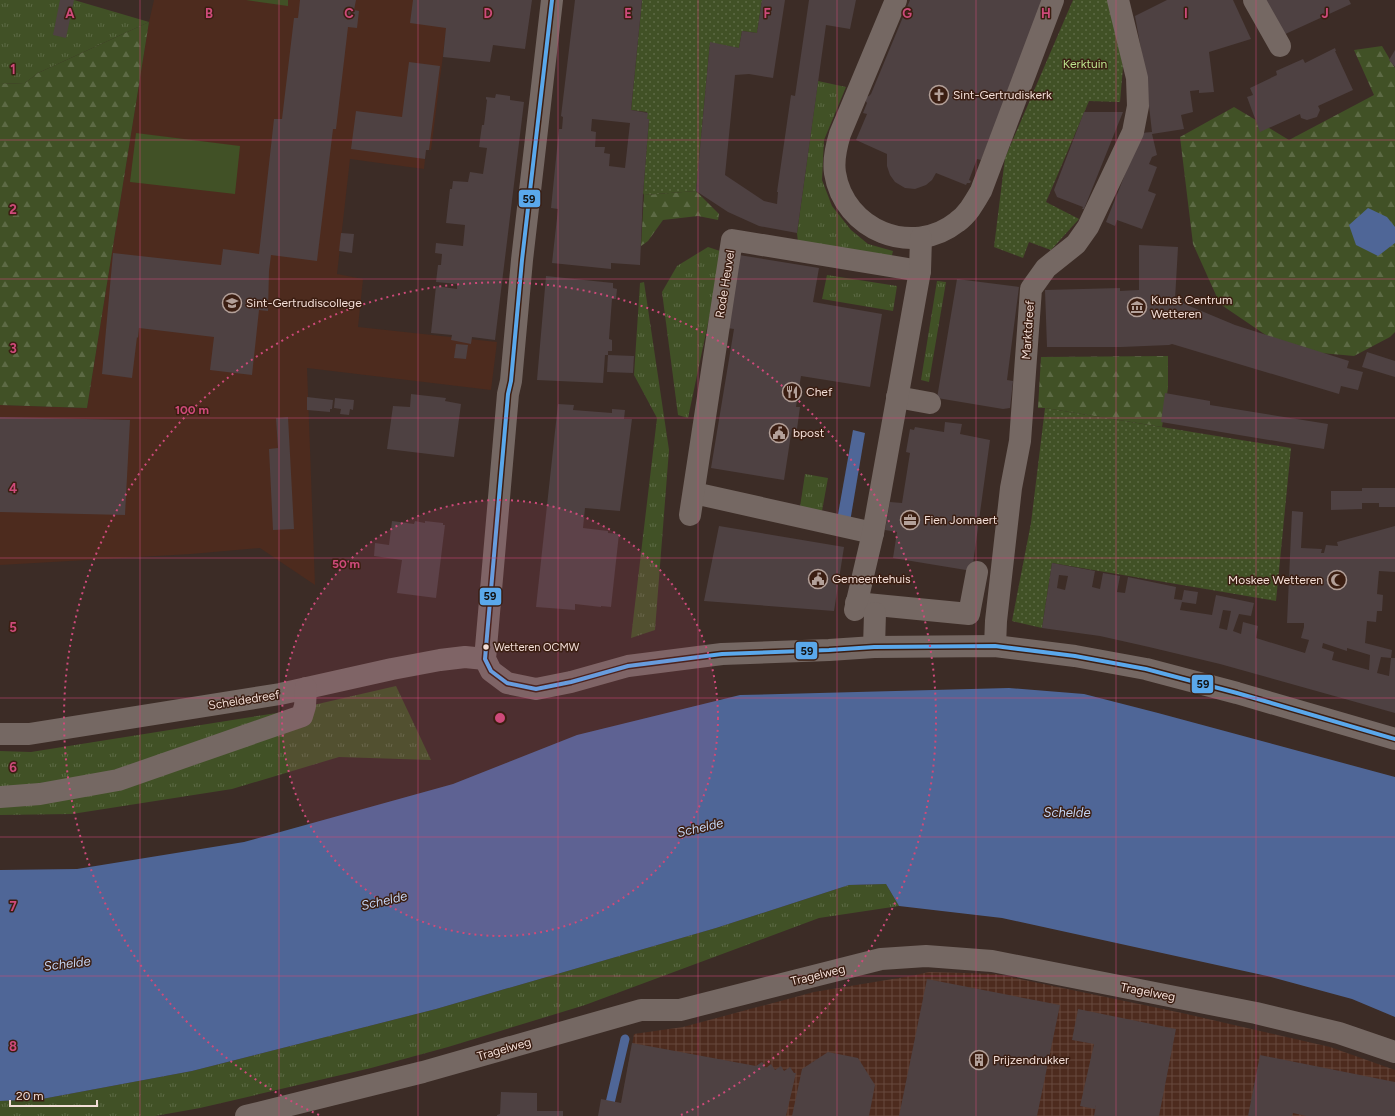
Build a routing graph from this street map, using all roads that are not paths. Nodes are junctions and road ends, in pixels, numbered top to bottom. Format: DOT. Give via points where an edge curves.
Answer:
graph roads {
  1 [pos="552,0"];
  2 [pos="896,0"];
  3 [pos="1053,0"];
  4 [pos="1118,0"];
  5 [pos="1254,0"];
  6 [pos="1280,46"];
  7 [pos="921,238"];
  8 [pos="920,271"];
  9 [pos="716,395"];
  10 [pos="697,494"];
  11 [pos="690,515"];
  12 [pos="873,533"];
  13 [pos="977,572"];
  14 [pos="868,610"];
  15 [pos="994,646"];
  16 [pos="880,647"];
  17 [pos="486,659"];
  18 [pos="306,688"];
  19 [pos="0,734"];
  20 [pos="1395,739"];
  21 [pos="0,797"];
  22 [pos="1395,1052"];
  23 [pos="246,1116"];
  1 -- 17 [label="street" via="508,394"];
  2 -- 7 [label="street" via="840,134 835,154 835,173 840,192 850,210 865,223 882,233 901,238"];
  3 -- 7 [label="street" via="981,191 971,208 957,222 940,232"];
  4 -- 15 [label="street, Marktdreef" via="1137,78 1138,106 1133,132 1088,227 1076,244 1046,268 1031,289 1020,441 1011,488"];
  5 -- 6 [label="street"];
  7 -- 8 [label="street"];
  8 -- 10 [label="street, Rode Heuvel" via="732,240"];
  8 -- 12 [label="street" via="909,405"];
  9 -- 10 [label="street"];
  10 -- 11 [label="street, Rode Heuvel"];
  10 -- 12 [label="street"];
  12 -- 14 [label="street"];
  13 -- 14 [label="street" via="969,614"];
  14 -- 16 [label="street"];
  15 -- 16 [label="street"];
  15 -- 20 [label="street" via="1075,656 1146,669"];
  16 -- 17 [label="street" via="722,654 628,666 536,689 507,683 491,671"];
  17 -- 18 [label="street, Scheldedreef" via="465,657 440,660"];
  18 -- 19 [label="street, Scheldedreef" via="29,734"];
  18 -- 21 [label="street" via="302,716 118,780 40,794"];
  22 -- 23 [label="street, Tragelweg" via="1338,1033 1249,1011 992,961 926,956 881,959 680,1010 641,1010 423,1072"];
}
